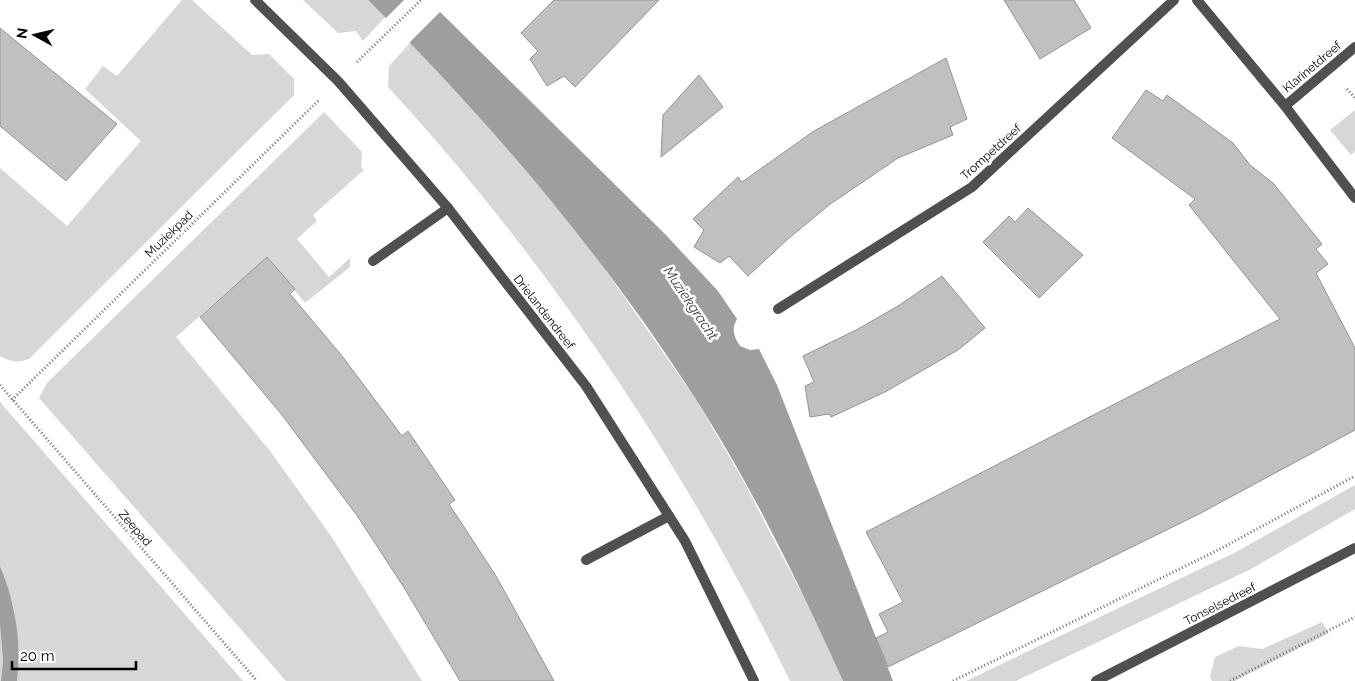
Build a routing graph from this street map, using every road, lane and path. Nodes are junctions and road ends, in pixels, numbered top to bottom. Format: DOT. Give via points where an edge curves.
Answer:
graph roads {
  1 [pos="256,0"];
  2 [pos="421,0"];
  3 [pos="1174,0"];
  4 [pos="1198,0"];
  5 [pos="379,41"];
  6 [pos="1355,47"];
  7 [pos="338,81"];
  8 [pos="1285,106"];
  9 [pos="1355,198"];
  10 [pos="448,208"];
  11 [pos="373,261"];
  12 [pos="778,309"];
  13 [pos="0,385"];
  14 [pos="12,400"];
  15 [pos="1355,476"];
  16 [pos="669,516"];
  17 [pos="1355,548"];
  18 [pos="586,560"];
  19 [pos="1355,618"];
  20 [pos="257,681"];
  21 [pos="754,681"];
  22 [pos="953,681"];
  23 [pos="1096,681"];
  24 [pos="1230,681"];
  1 -- 7 [label="street, Drielandendreef"];
  2 -- 5 [label="path"];
  3 -- 12 [label="street, Trompetdreef" via="972,187"];
  4 -- 8 [label="street"];
  6 -- 8 [label="street, Klarinetdreef"];
  7 -- 10 [label="street, Drielandendreef"];
  7 -- 14 [label="path, Muziekpad"];
  8 -- 9 [label="street"];
  10 -- 11 [label="street"];
  10 -- 16 [label="street, Drielandendreef" via="586,386"];
  13 -- 14 [label="path, Zeepad"];
  14 -- 20 [label="path, Zeepad"];
  15 -- 22 [label="path" via="1220,549"];
  16 -- 18 [label="street"];
  16 -- 21 [label="street, Drielandendreef" via="685,541"];
  17 -- 23 [label="street, Tonselsedreef"];
  19 -- 24 [label="path"];
}
